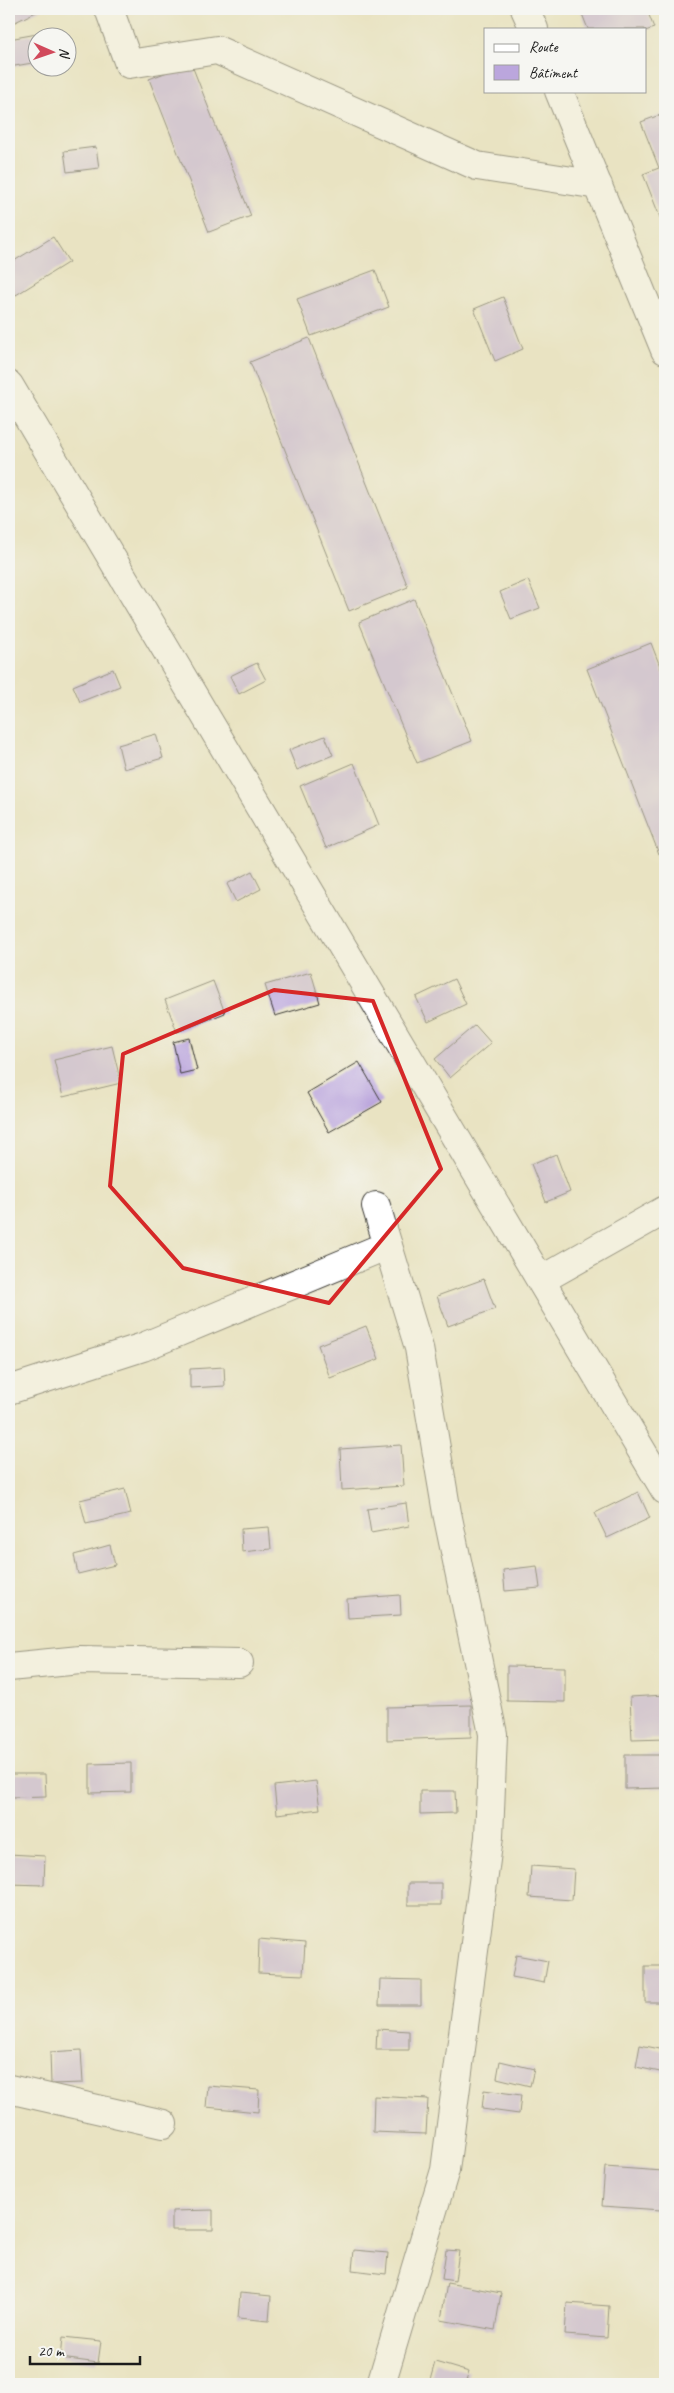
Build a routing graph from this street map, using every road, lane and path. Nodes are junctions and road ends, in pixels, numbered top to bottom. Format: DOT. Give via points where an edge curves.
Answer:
graph roads {
  1 [pos="109,9"];
  2 [pos="526,9"];
  3 [pos="534,28"];
  4 [pos="559,92"];
  5 [pos="598,185"];
  6 [pos="656,299"];
  7 [pos="665,350"];
  8 [pos="9,385"];
  9 [pos="376,1206"];
  10 [pos="665,1210"];
  11 [pos="388,1246"];
  12 [pos="540,1280"];
  13 [pos="9,1390"];
  14 [pos="665,1490"];
  15 [pos="239,1663"];
  16 [pos="9,1667"];
  17 [pos="9,2089"];
  18 [pos="163,2124"];
  19 [pos="381,2384"];
  1 -- 5 [label="street" via="129,64 217,50 477,166"];
  2 -- 3 [label="street"];
  4 -- 5 [label="street"];
  5 -- 6 [label="street"];
  6 -- 7 [label="street"];
  8 -- 12 [label="street"];
  9 -- 11 [label="street"];
  10 -- 12 [label="street"];
  11 -- 13 [label="street" via="143,1347"];
  11 -- 19 [label="street" via="419,1348 447,1513 494,1734 489,1837 445,2170"];
  12 -- 14 [label="street"];
  15 -- 16 [label="street" via="80,1660"];
  17 -- 18 [label="street"];
}
